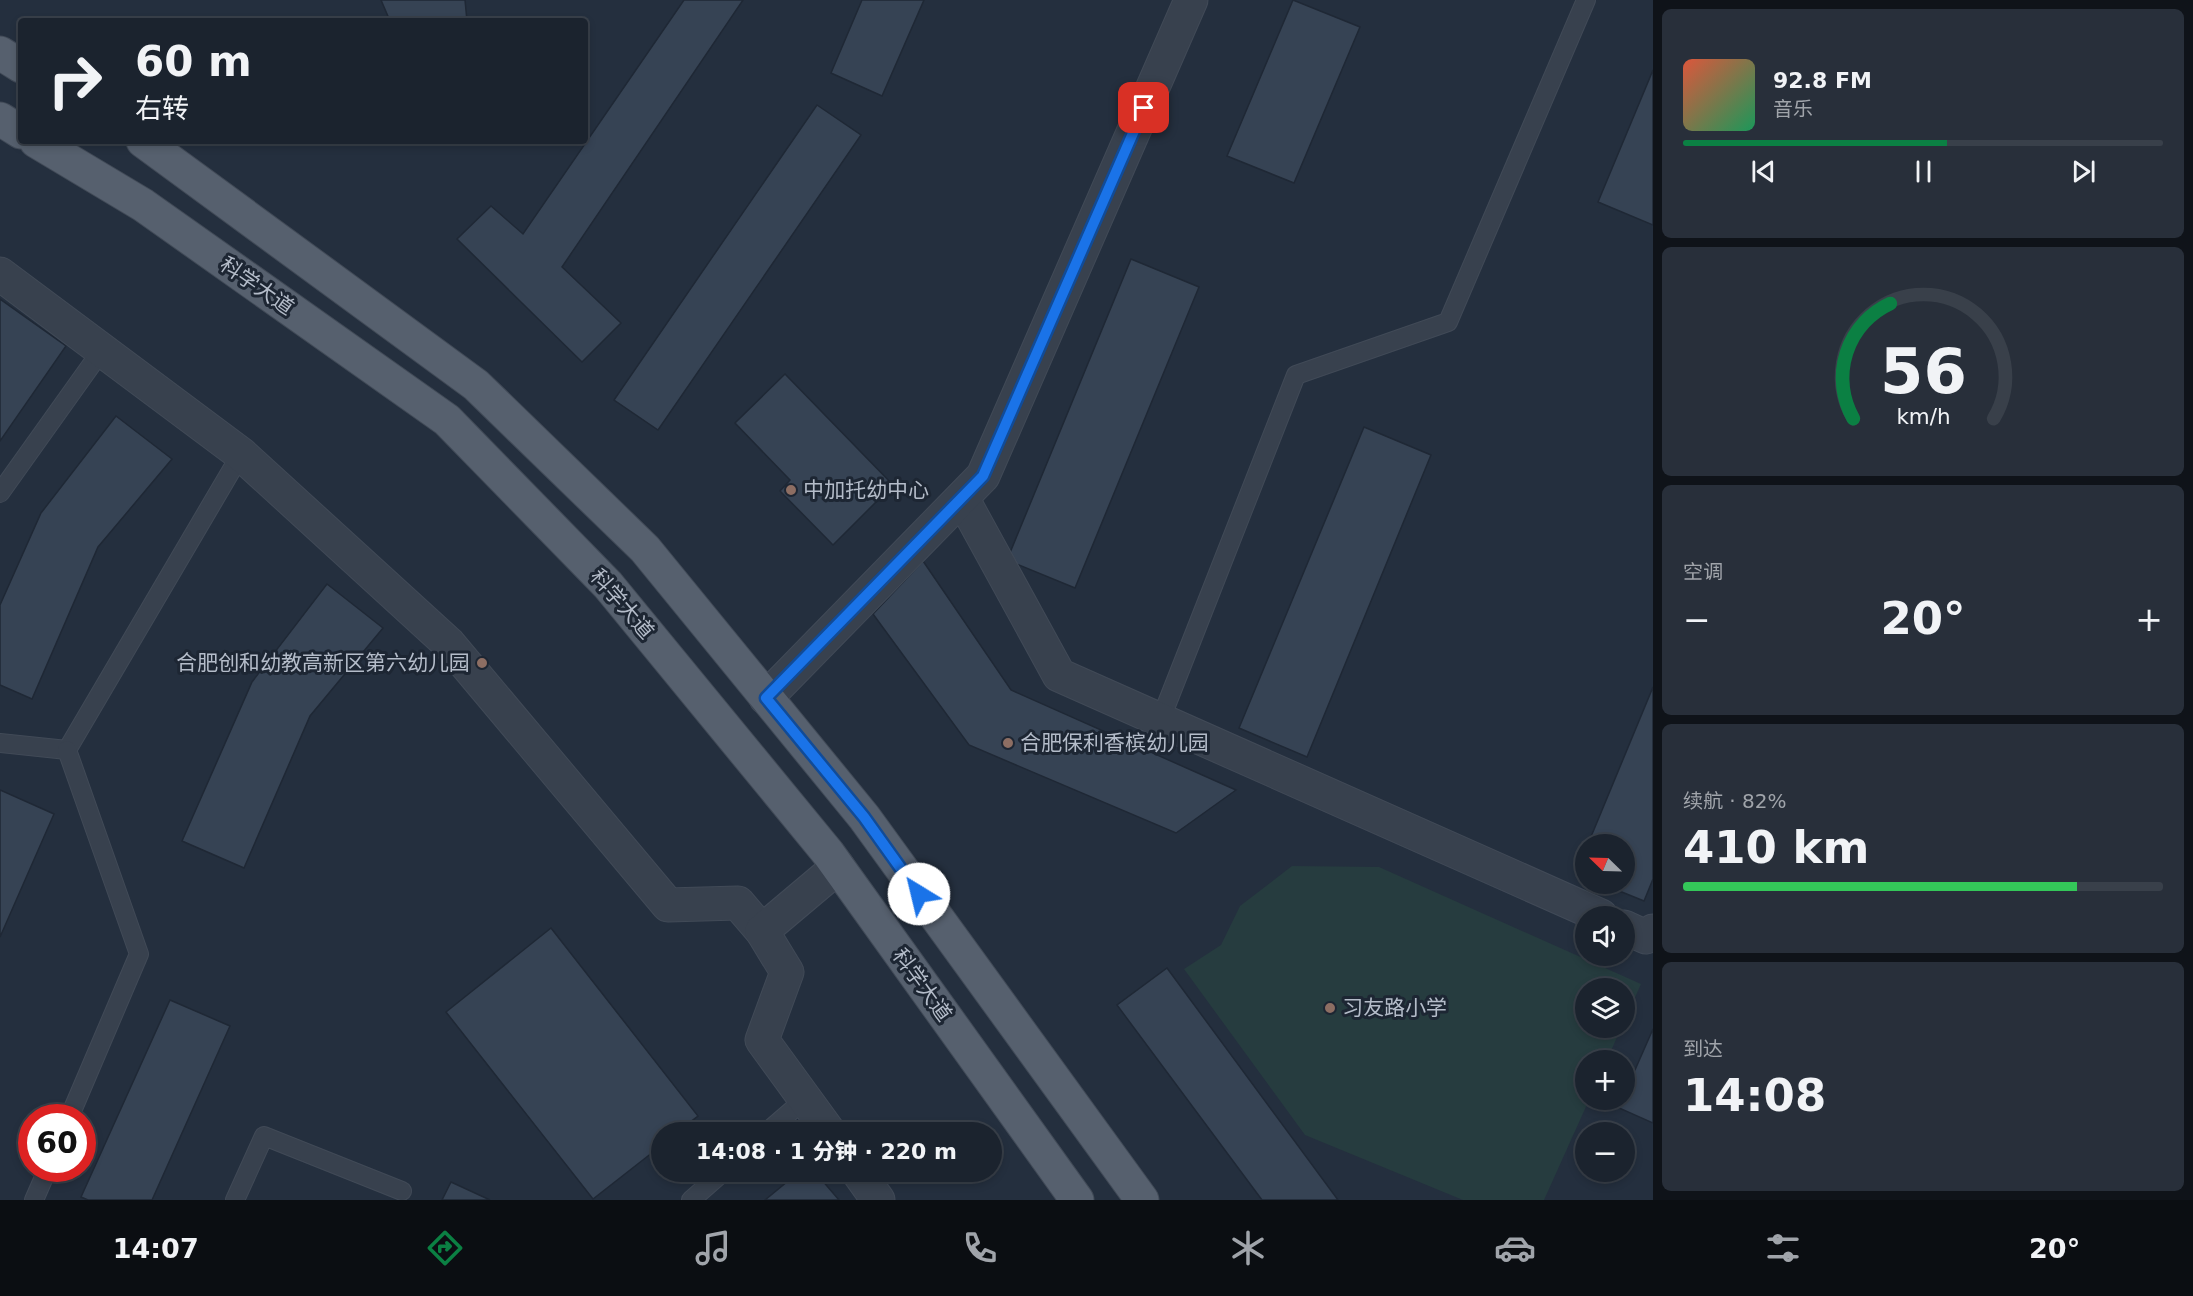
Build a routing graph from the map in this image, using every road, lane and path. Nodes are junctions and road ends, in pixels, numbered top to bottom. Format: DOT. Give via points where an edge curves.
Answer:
graph roads {
  1 [pos="1191,0"];
  2 [pos="1586,0"];
  3 [pos="0,53"];
  4 [pos="18,64"];
  5 [pos="0,119"];
  6 [pos="18,130"];
  7 [pos="41,144"];
  8 [pos="147,144"];
  9 [pos="0,274"];
  10 [pos="102,350"];
  11 [pos="241,454"];
  12 [pos="0,493"];
  13 [pos="962,498"];
  14 [pos="766,698"];
  15 [pos="1160,721"];
  16 [pos="0,743"];
  17 [pos="67,750"];
  18 [pos="838,867"];
  19 [pos="1578,906"];
  20 [pos="762,931"];
  21 [pos="1653,931"];
  22 [pos="1635,932"];
  23 [pos="805,1099"];
  24 [pos="75,1104"];
  25 [pos="779,1122"];
  26 [pos="822,1122"];
  27 [pos="42,1182"];
  28 [pos="712,1182"];
  29 [pos="865,1182"];
  30 [pos="402,1191"];
  31 [pos="34,1200"];
  32 [pos="235,1200"];
  33 [pos="691,1200"];
  34 [pos="878,1200"];
  35 [pos="1077,1200"];
  36 [pos="1142,1200"];
  1 -- 13 [label="street" via="983,476"];
  2 -- 15 [label="lane" via="1449,322 1296,375"];
  3 -- 4 [label="main road"];
  5 -- 6 [label="main road"];
  7 -- 18 [label="main road, 科学大道" via="143,205 447,420 608,585"];
  8 -- 14 [label="main road" via="476,386 645,549"];
  9 -- 10 [label="street"];
  10 -- 11 [label="street"];
  10 -- 12 [label="lane"];
  11 -- 17 [label="lane"];
  11 -- 20 [label="street" via="449,644 668,905 738,903"];
  13 -- 14 [label="street"];
  13 -- 15 [label="street" via="1059,675"];
  14 -- 36 [label="main road" via="864,817"];
  15 -- 19 [label="street"];
  16 -- 17 [label="lane"];
  17 -- 24 [label="lane" via="139,954"];
  18 -- 20 [label="street"];
  18 -- 35 [label="main road, 科学大道"];
  20 -- 23 [label="street" via="787,972 762,1040"];
  21 -- 22 [label="street" via="1646,937"];
  23 -- 25 [label="lane"];
  23 -- 26 [label="street"];
  27 -- 31 [label="lane"];
  28 -- 33 [label="lane"];
  29 -- 34 [label="street"];
  30 -- 32 [label="lane" via="264,1136"];
}
